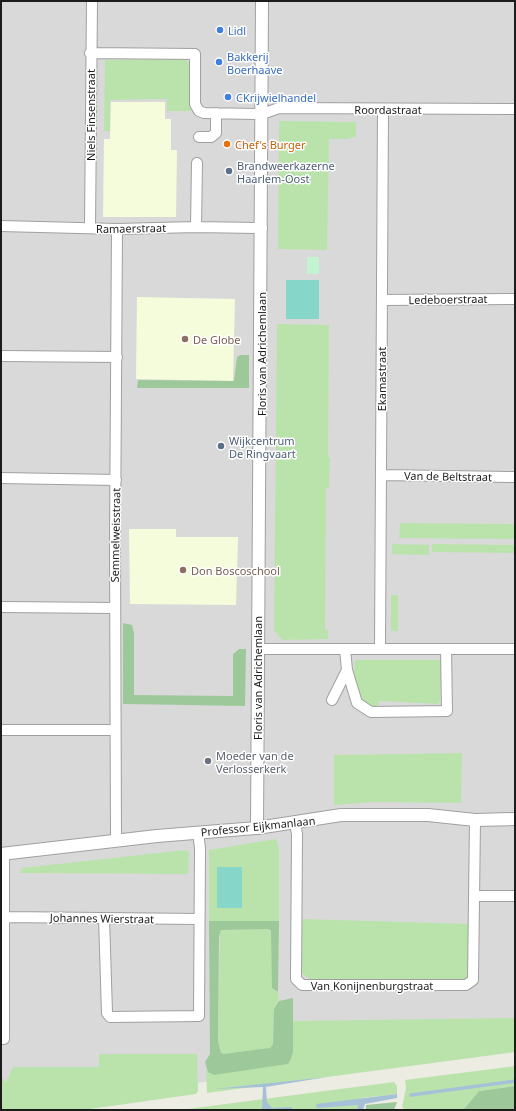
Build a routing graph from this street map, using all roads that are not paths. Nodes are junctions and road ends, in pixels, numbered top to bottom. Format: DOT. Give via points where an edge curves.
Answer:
graph roads {
  1 [pos="92,1"];
  2 [pos="262,1"];
  3 [pos="90,53"];
  4 [pos="383,109"];
  5 [pos="515,109"];
  6 [pos="216,113"];
  7 [pos="262,114"];
  8 [pos="199,137"];
  9 [pos="197,163"];
  10 [pos="1,226"];
  11 [pos="196,227"];
  12 [pos="90,228"];
  13 [pos="262,228"];
  14 [pos="117,229"];
  15 [pos="515,299"];
  16 [pos="382,300"];
  17 [pos="1,356"];
  18 [pos="117,357"];
  19 [pos="381,475"];
  20 [pos="515,477"];
  21 [pos="1,478"];
  22 [pos="116,480"];
  23 [pos="1,607"];
  24 [pos="115,608"];
  25 [pos="257,649"];
  26 [pos="345,649"];
  27 [pos="380,649"];
  28 [pos="446,649"];
  29 [pos="515,649"];
  30 [pos="346,670"];
  31 [pos="332,700"];
  32 [pos="1,730"];
  33 [pos="114,730"];
  34 [pos="515,819"];
  35 [pos="475,820"];
  36 [pos="294,823"];
  37 [pos="257,828"];
  38 [pos="198,832"];
  39 [pos="116,841"];
  40 [pos="3,854"];
  41 [pos="475,896"];
  42 [pos="515,896"];
  43 [pos="5,917"];
  44 [pos="104,918"];
  45 [pos="198,919"];
  46 [pos="3,941"];
  47 [pos="1,1039"];
  1 -- 3 [label="street, Niels Finsenstraat"];
  2 -- 7 [label="street, Floris van Adrichemlaan"];
  3 -- 6 [label="street, Roordastraat" via="195,54 195,104 199,111"];
  3 -- 12 [label="street, Niels Finsenstraat"];
  4 -- 5 [label="street, Roordastraat"];
  4 -- 7 [label="street, Roordastraat" via="279,108"];
  4 -- 16 [label="street, Ekamastraat"];
  6 -- 7 [label="street, Roordastraat"];
  6 -- 8 [label="street" via="216,133 210,137"];
  7 -- 13 [label="street, Floris van Adrichemlaan"];
  9 -- 11 [label="street"];
  10 -- 12 [label="street, Ramaerstraat"];
  11 -- 13 [label="street, Ramaerstraat"];
  11 -- 14 [label="street, Ramaerstraat"];
  12 -- 14 [label="street, Ramaerstraat"];
  13 -- 25 [label="street, Floris van Adrichemlaan"];
  14 -- 18 [label="street, Semmelweisstraat"];
  15 -- 16 [label="street, Ledeboerstraat"];
  16 -- 19 [label="street, Ekamastraat"];
  17 -- 18 [label="street"];
  18 -- 22 [label="street, Semmelweisstraat"];
  19 -- 20 [label="street, Van de Beltstraat"];
  19 -- 27 [label="street, Ekamastraat"];
  21 -- 22 [label="street"];
  22 -- 24 [label="street, Semmelweisstraat"];
  23 -- 24 [label="street"];
  24 -- 33 [label="street, Semmelweisstraat"];
  25 -- 26 [label="street"];
  25 -- 37 [label="street, Floris van Adrichemlaan"];
  26 -- 27 [label="street"];
  26 -- 30 [label="street"];
  27 -- 28 [label="street"];
  28 -- 29 [label="street"];
  28 -- 30 [label="street" via="447,711 371,712 357,703"];
  30 -- 31 [label="street"];
  32 -- 33 [label="street"];
  33 -- 39 [label="street, Semmelweisstraat"];
  34 -- 35 [label="street, Professor Eijkmanlaan"];
  35 -- 36 [label="street, Professor Eijkmanlaan" via="428,814 379,814 341,815"];
  35 -- 41 [label="street, Van Konijnenburgstraat"];
  36 -- 37 [label="street, Professor Eijkmanlaan"];
  36 -- 41 [label="street, Van Konijnenburgstraat" via="297,834 296,979 302,985 466,985 473,980"];
  37 -- 38 [label="street, Professor Eijkmanlaan"];
  38 -- 39 [label="street, Professor Eijkmanlaan"];
  38 -- 45 [label="street"];
  39 -- 40 [label="street, Professor Eijkmanlaan"];
  40 -- 43 [label="street"];
  41 -- 42 [label="street"];
  43 -- 44 [label="street, Johannes Wierstraat"];
  43 -- 46 [label="street"];
  44 -- 45 [label="street, Johannes Wierstraat"];
  44 -- 45 [label="street" via="107,1013 110,1017 199,1016"];
  46 -- 47 [label="street" via="4,1039"];
}
